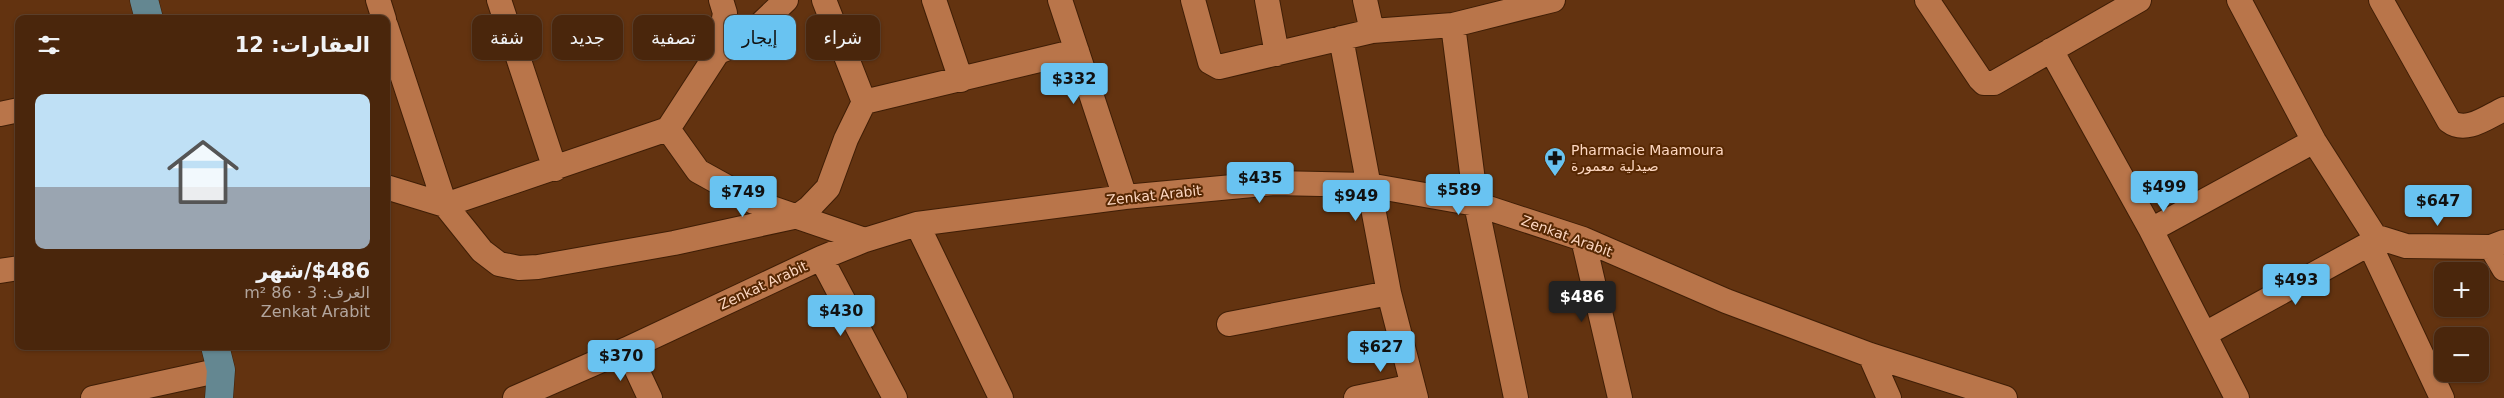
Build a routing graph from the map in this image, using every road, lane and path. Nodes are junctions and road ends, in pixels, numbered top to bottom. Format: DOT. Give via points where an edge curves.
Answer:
graph roads {
  1 [pos="144,0"];
  2 [pos="378,0"];
  3 [pos="499,0"];
  4 [pos="721,0"];
  5 [pos="786,0"];
  6 [pos="824,0"];
  7 [pos="934,0"];
  8 [pos="1060,0"];
  9 [pos="1193,0"];
  10 [pos="1267,0"];
  11 [pos="1365,0"];
  12 [pos="1553,0"];
  13 [pos="1927,0"];
  14 [pos="2139,0"];
  15 [pos="2239,0"];
  16 [pos="2381,0"];
  17 [pos="148,15"];
  18 [pos="383,15"];
  19 [pos="1452,25"];
  20 [pos="1372,31"];
  21 [pos="390,38"];
  22 [pos="1341,38"];
  23 [pos="2051,50"];
  24 [pos="1077,51"];
  25 [pos="718,52"];
  26 [pos="1277,54"];
  27 [pos="961,80"];
  28 [pos="864,102"];
  29 [pos="2504,109"];
  30 [pos="15,111"];
  31 [pos="0,114"];
  32 [pos="668,129"];
  33 [pos="2314,141"];
  34 [pos="555,169"];
  35 [pos="1368,185"];
  36 [pos="390,188"];
  37 [pos="1125,197"];
  38 [pos="1476,204"];
  39 [pos="444,205"];
  40 [pos="798,216"];
  41 [pos="917,224"];
  42 [pos="2151,230"];
  43 [pos="1583,239"];
  44 [pos="864,240"];
  45 [pos="2372,240"];
  46 [pos="2497,245"];
  47 [pos="821,258"];
  48 [pos="15,269"];
  49 [pos="2504,269"];
  50 [pos="0,271"];
  51 [pos="1389,293"];
  52 [pos="1229,324"];
  53 [pos="2205,334"];
  54 [pos="627,349"];
  55 [pos="1870,355"];
  56 [pos="218,358"];
  57 [pos="1415,392"];
  58 [pos="93,398"];
  59 [pos="220,398"];
  60 [pos="242,398"];
  61 [pos="515,398"];
  62 [pos="650,398"];
  63 [pos="895,398"];
  64 [pos="1000,398"];
  65 [pos="1356,398"];
  66 [pos="1516,398"];
  67 [pos="1620,398"];
  68 [pos="1889,398"];
  69 [pos="2005,398"];
  70 [pos="2237,398"];
  71 [pos="2442,398"];
  1 -- 17 [label="main road"];
  2 -- 18 [label="street"];
  3 -- 34 [label="street"];
  4 -- 25 [label="street" via="725,13"];
  5 -- 25 [label="street" via="741,43"];
  6 -- 28 [label="street"];
  7 -- 27 [label="street"];
  8 -- 24 [label="street"];
  9 -- 26 [label="street" via="1210,62 1219,67"];
  10 -- 26 [label="street"];
  11 -- 20 [label="street"];
  12 -- 19 [label="street"];
  13 -- 23 [label="street" via="1984,83 1994,83"];
  14 -- 23 [label="street"];
  15 -- 33 [label="street"];
  16 -- 29 [label="street" via="2449,121 2465,127"];
  19 -- 20 [label="street"];
  19 -- 38 [label="street"];
  20 -- 22 [label="street"];
  21 -- 39 [label="street"];
  22 -- 26 [label="street"];
  22 -- 35 [label="street"];
  23 -- 42 [label="street"];
  24 -- 27 [label="street"];
  24 -- 37 [label="street"];
  25 -- 32 [label="street"];
  27 -- 28 [label="street"];
  28 -- 40 [label="street" via="828,188"];
  30 -- 31 [label="street"];
  32 -- 34 [label="street"];
  32 -- 40 [label="street" via="698,171 754,202"];
  33 -- 42 [label="street"];
  33 -- 45 [label="street"];
  34 -- 39 [label="street"];
  35 -- 37 [label="street, Zenkat Arabit" via="1274,183"];
  35 -- 38 [label="street, Zenkat Arabit"];
  35 -- 51 [label="street"];
  36 -- 39 [label="street"];
  37 -- 41 [label="street, Zenkat Arabit"];
  38 -- 43 [label="street, Zenkat Arabit"];
  38 -- 66 [label="street"];
  39 -- 40 [label="street" via="482,251 499,264 519,268 674,243"];
  40 -- 44 [label="street"];
  41 -- 44 [label="street, Zenkat Arabit"];
  41 -- 64 [label="street"];
  42 -- 53 [label="street"];
  43 -- 55 [label="street, Zenkat Arabit" via="1726,301"];
  43 -- 67 [label="street"];
  44 -- 47 [label="street, Zenkat Arabit"];
  45 -- 46 [label="street" via="2406,246"];
  45 -- 53 [label="street"];
  45 -- 71 [label="street"];
  46 -- 49 [label="street"];
  47 -- 54 [label="street, Zenkat Arabit"];
  47 -- 63 [label="street"];
  48 -- 50 [label="street"];
  51 -- 52 [label="street"];
  51 -- 57 [label="street"];
  53 -- 70 [label="street"];
  54 -- 61 [label="street, Zenkat Arabit"];
  54 -- 62 [label="street"];
  55 -- 68 [label="street"];
  55 -- 69 [label="street, Zenkat Arabit"];
  56 -- 58 [label="street"];
  56 -- 59 [label="main road"];
  56 -- 60 [label="main road"];
  57 -- 65 [label="street"];
}
